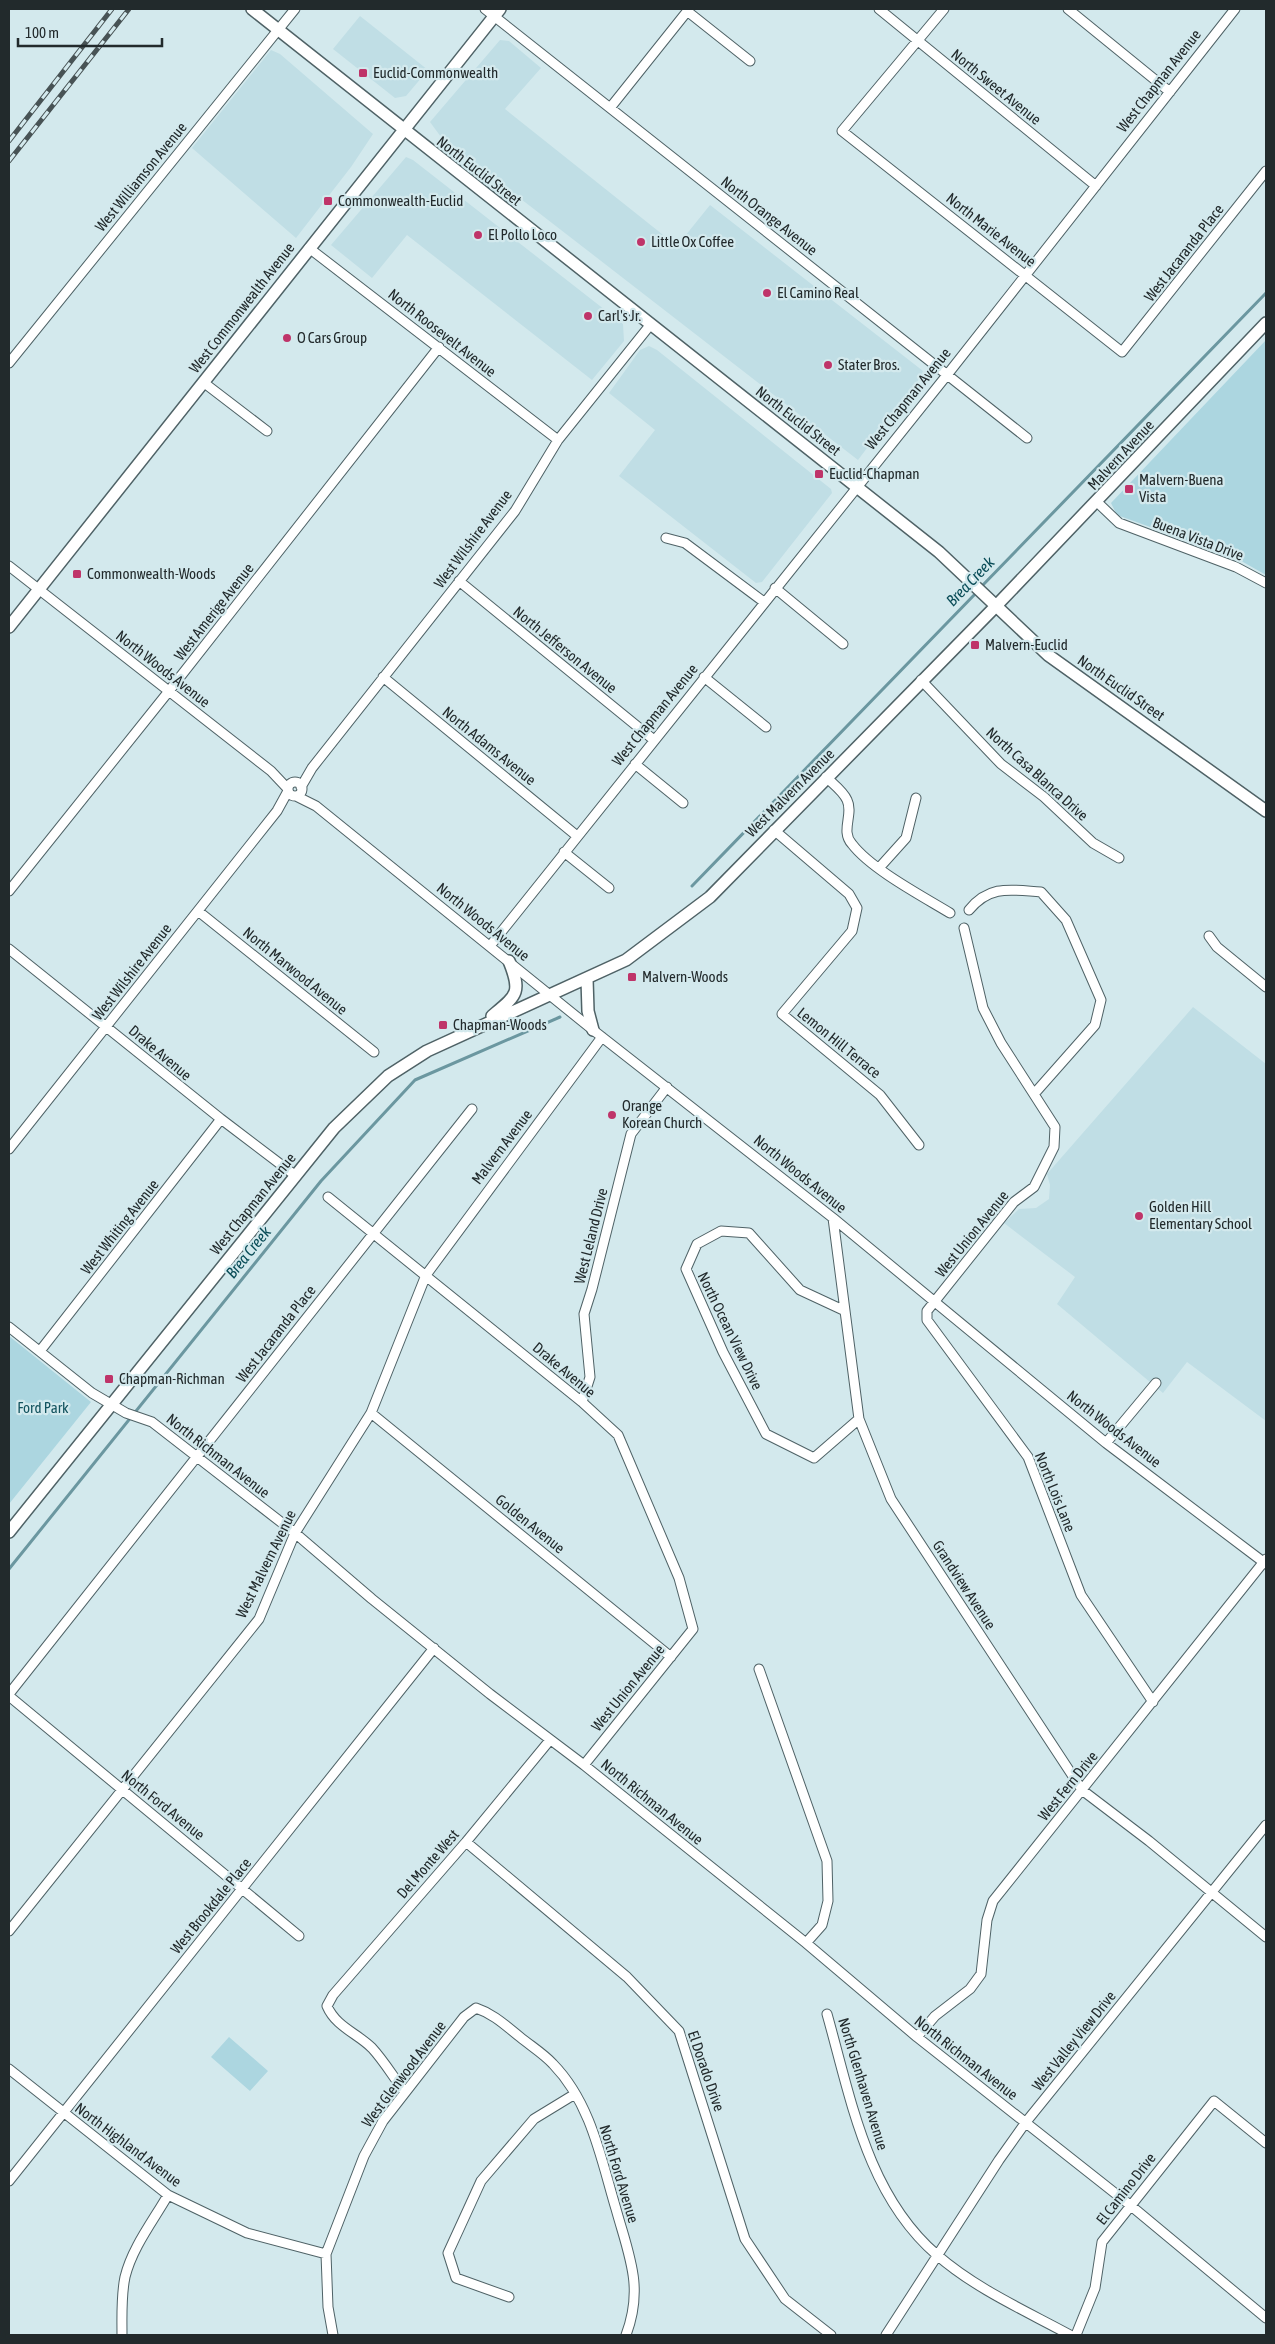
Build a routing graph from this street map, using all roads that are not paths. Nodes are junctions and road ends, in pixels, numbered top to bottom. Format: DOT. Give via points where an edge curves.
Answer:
graph roads {
  1 [pos="252,9"];
  2 [pos="294,9"];
  3 [pos="879,9"];
  4 [pos="944,9"];
  5 [pos="1068,9"];
  6 [pos="1235,9"];
  7 [pos="688,10"];
  8 [pos="493,11"];
  9 [pos="278,29"];
  10 [pos="918,40"];
  11 [pos="750,61"];
  12 [pos="1170,92"];
  13 [pos="610,108"];
  14 [pos="403,130"];
  15 [pos="1266,171"];
  16 [pos="1096,186"];
  17 [pos="309,248"];
  18 [pos="1025,275"];
  19 [pos="1266,323"];
  20 [pos="651,324"];
  21 [pos="439,348"];
  22 [pos="1122,352"];
  23 [pos="9,363"];
  24 [pos="947,375"];
  25 [pos="203,382"];
  26 [pos="267,431"];
  27 [pos="1027,438"];
  28 [pos="558,440"];
  29 [pos="856,486"];
  30 [pos="1097,502"];
  31 [pos="666,538"];
  32 [pos="9,566"];
  33 [pos="459,581"];
  34 [pos="1266,583"];
  35 [pos="775,588"];
  36 [pos="38,590"];
  37 [pos="764,602"];
  38 [pos="996,606"];
  39 [pos="9,627"];
  40 [pos="843,644"];
  41 [pos="383,677"];
  42 [pos="704,677"];
  43 [pos="921,680"];
  44 [pos="169,691"];
  45 [pos="766,727"];
  46 [pos="654,740"];
  47 [pos="635,764"];
  48 [pos="826,777"];
  49 [pos="295,789"];
  50 [pos="916,798"];
  51 [pos="683,803"];
  52 [pos="1266,811"];
  53 [pos="774,830"];
  54 [pos="577,836"];
  55 [pos="564,852"];
  56 [pos="1119,858"];
  57 [pos="879,868"];
  58 [pos="610,888"];
  59 [pos="9,891"];
  60 [pos="969,910"];
  61 [pos="198,911"];
  62 [pos="950,913"];
  63 [pos="964,928"];
  64 [pos="1209,936"];
  65 [pos="490,946"];
  66 [pos="9,949"];
  67 [pos="509,961"];
  68 [pos="587,979"];
  69 [pos="1266,987"];
  70 [pos="551,995"];
  71 [pos="107,1026"];
  72 [pos="481,1026"];
  73 [pos="598,1034"];
  74 [pos="374,1052"];
  75 [pos="667,1086"];
  76 [pos="1034,1094"];
  77 [pos="472,1109"];
  78 [pos="221,1119"];
  79 [pos="919,1144"];
  80 [pos="9,1149"];
  81 [pos="296,1176"];
  82 [pos="328,1197"];
  83 [pos="833,1218"];
  84 [pos="374,1233"];
  85 [pos="426,1275"];
  86 [pos="934,1302"];
  87 [pos="844,1310"];
  88 [pos="9,1327"];
  89 [pos="40,1351"];
  90 [pos="1156,1383"];
  91 [pos="582,1402"];
  92 [pos="111,1404"];
  93 [pos="372,1413"];
  94 [pos="860,1419"];
  95 [pos="1106,1443"];
  96 [pos="197,1457"];
  97 [pos="9,1532"];
  98 [pos="295,1532"];
  99 [pos="1265,1562"];
  100 [pos="693,1628"];
  101 [pos="434,1648"];
  102 [pos="671,1657"];
  103 [pos="759,1669"];
  104 [pos="9,1695"];
  105 [pos="1152,1702"];
  106 [pos="550,1740"];
  107 [pos="584,1765"];
  108 [pos="122,1790"];
  109 [pos="1082,1790"];
  110 [pos="1266,1825"];
  111 [pos="466,1842"];
  112 [pos="242,1889"];
  113 [pos="1212,1892"];
  114 [pos="9,1930"];
  115 [pos="299,1936"];
  116 [pos="1266,1937"];
  117 [pos="806,1944"];
  118 [pos="476,2008"];
  119 [pos="827,2014"];
  120 [pos="917,2037"];
  121 [pos="9,2069"];
  122 [pos="405,2092"];
  123 [pos="575,2094"];
  124 [pos="63,2113"];
  125 [pos="1026,2122"];
  126 [pos="1266,2143"];
  127 [pos="9,2181"];
  128 [pos="168,2195"];
  129 [pos="1130,2205"];
  130 [pos="326,2254"];
  131 [pos="937,2256"];
  132 [pos="510,2298"];
  133 [pos="1266,2318"];
  134 [pos="122,2335"];
  135 [pos="333,2335"];
  136 [pos="626,2335"];
  137 [pos="831,2335"];
  138 [pos="886,2335"];
  139 [pos="1070,2335"];
  140 [pos="1076,2335"];
  1 -- 9 [label="main road, North Euclid Street"];
  2 -- 9 [label="street, West Williamson Avenue"];
  3 -- 10 [label="street, North Sweet Avenue"];
  4 -- 10 [label="street"];
  5 -- 12 [label="street"];
  6 -- 12 [label="street, West Chapman Avenue"];
  7 -- 11 [label="street"];
  7 -- 13 [label="street"];
  8 -- 13 [label="street, North Orange Avenue"];
  8 -- 14 [label="main road, West Commonwealth Avenue"];
  9 -- 14 [label="main road, North Euclid Street"];
  9 -- 23 [label="street, West Williamson Avenue"];
  10 -- 16 [label="street, North Sweet Avenue"];
  10 -- 18 [label="street, North Marie Avenue" via="842,131"];
  12 -- 16 [label="street, West Chapman Avenue"];
  13 -- 24 [label="street, North Orange Avenue"];
  14 -- 17 [label="main road, West Commonwealth Avenue"];
  14 -- 20 [label="main road, North Euclid Street"];
  15 -- 22 [label="street, West Jacaranda Place"];
  16 -- 18 [label="street, West Chapman Avenue"];
  17 -- 21 [label="street, North Roosevelt Avenue"];
  17 -- 25 [label="main road, West Commonwealth Avenue"];
  18 -- 22 [label="street, North Marie Avenue"];
  18 -- 24 [label="street, West Chapman Avenue"];
  19 -- 30 [label="main road, Malvern Avenue"];
  20 -- 28 [label="street, West Wilshire Avenue"];
  20 -- 29 [label="main road, North Euclid Street"];
  21 -- 28 [label="street, North Roosevelt Avenue"];
  21 -- 44 [label="street, West Amerige Avenue"];
  24 -- 27 [label="street, North Orange Avenue"];
  24 -- 29 [label="street, West Chapman Avenue"];
  25 -- 26 [label="street"];
  25 -- 36 [label="main road, West Commonwealth Avenue"];
  28 -- 33 [label="street, West Wilshire Avenue" via="515,511"];
  29 -- 35 [label="street, West Chapman Avenue"];
  29 -- 38 [label="main road, North Euclid Street" via="939,552"];
  30 -- 34 [label="street, Buena Vista Drive" via="1119,523 1236,567"];
  30 -- 38 [label="main road, Malvern Avenue"];
  31 -- 37 [label="street" via="685,543"];
  32 -- 36 [label="street, North Woods Avenue"];
  33 -- 41 [label="street, West Wilshire Avenue"];
  33 -- 46 [label="street, North Jefferson Avenue"];
  35 -- 37 [label="street, West Chapman Avenue"];
  35 -- 40 [label="street"];
  36 -- 39 [label="main road, West Commonwealth Avenue"];
  36 -- 44 [label="street, North Woods Avenue"];
  37 -- 42 [label="street, West Chapman Avenue"];
  38 -- 43 [label="main road, West Malvern Avenue"];
  38 -- 52 [label="main road, North Euclid Street" via="1048,654"];
  41 -- 49 [label="street, West Wilshire Avenue"];
  41 -- 54 [label="street, North Adams Avenue"];
  42 -- 45 [label="street"];
  42 -- 46 [label="street, West Chapman Avenue"];
  43 -- 48 [label="main road, West Malvern Avenue"];
  43 -- 56 [label="street, North Casa Blanca Drive" via="1001,764 1044,797 1093,843"];
  44 -- 49 [label="street, North Woods Avenue"];
  44 -- 59 [label="street, West Amerige Avenue"];
  46 -- 47 [label="street, West Chapman Avenue"];
  47 -- 51 [label="street"];
  47 -- 54 [label="street, West Chapman Avenue"];
  48 -- 53 [label="main road, West Malvern Avenue"];
  48 -- 57 [label="street" via="847,798 850,809 846,832 851,844"];
  49 -- 61 [label="street, West Wilshire Avenue"];
  49 -- 65 [label="street, North Woods Avenue"];
  50 -- 57 [label="street" via="906,838"];
  53 -- 68 [label="main road, West Malvern Avenue" via="710,897 626,960"];
  53 -- 79 [label="street, Lemon Hill Terrace" via="849,894 857,908 852,931 782,1014 880,1094"];
  54 -- 55 [label="street, West Chapman Avenue"];
  55 -- 58 [label="street"];
  55 -- 65 [label="street, West Chapman Avenue"];
  57 -- 62 [label="street"];
  60 -- 76 [label="street" via="979,900 999,890 1041,892 1066,920 1101,1000 1095,1025"];
  61 -- 71 [label="street, West Wilshire Avenue"];
  61 -- 74 [label="street, North Marwood Avenue"];
  63 -- 76 [label="street" via="983,1008"];
  64 -- 69 [label="street" via="1217,947"];
  65 -- 67 [label="street, North Woods Avenue"];
  66 -- 71 [label="street, Drake Avenue"];
  67 -- 70 [label="street, North Woods Avenue"];
  67 -- 72 [label="main road" via="517,990 509,1003"];
  68 -- 70 [label="main road, West Chapman Avenue"];
  68 -- 73 [label="main road" via="588,1011"];
  70 -- 72 [label="main road, West Chapman Avenue"];
  70 -- 73 [label="street, North Woods Avenue"];
  71 -- 78 [label="street, Drake Avenue"];
  71 -- 80 [label="street, West Wilshire Avenue"];
  72 -- 81 [label="main road, West Chapman Avenue" via="427,1051 388,1076 334,1128"];
  73 -- 75 [label="street, North Woods Avenue"];
  73 -- 85 [label="street, Malvern Avenue"];
  75 -- 83 [label="street, North Woods Avenue"];
  75 -- 91 [label="street, West Leland Drive" via="631,1134 584,1314 590,1377"];
  76 -- 86 [label="street, West Union Avenue" via="1055,1127 1054,1147 1034,1187 1014,1202"];
  77 -- 84 [label="street, West Jacaranda Place"];
  78 -- 81 [label="street, Drake Avenue"];
  78 -- 89 [label="street, West Whiting Avenue"];
  81 -- 92 [label="main road, West Chapman Avenue"];
  82 -- 84 [label="street, Drake Avenue"];
  83 -- 86 [label="street, North Woods Avenue"];
  83 -- 87 [label="street, Grandview Avenue"];
  84 -- 85 [label="street, Drake Avenue"];
  84 -- 96 [label="street, West Jacaranda Place"];
  85 -- 91 [label="street, Drake Avenue"];
  85 -- 93 [label="street, West Malvern Avenue"];
  86 -- 95 [label="street, North Woods Avenue"];
  86 -- 105 [label="street, North Lois Lane" via="927,1311 926,1320 1028,1457 1081,1595"];
  87 -- 94 [label="street, Grandview Avenue"];
  87 -- 94 [label="street, North Ocean View Drive" via="800,1290 749,1233 721,1231 697,1244 686,1270 723,1352 766,1434 814,1458"];
  88 -- 89 [label="street, North Richman Avenue"];
  89 -- 92 [label="street, North Richman Avenue" via="92,1393"];
  90 -- 95 [label="street"];
  91 -- 100 [label="street, Drake Avenue" via="618,1435 679,1578"];
  92 -- 96 [label="street, North Richman Avenue" via="152,1422"];
  92 -- 97 [label="main road, West Chapman Avenue"];
  93 -- 98 [label="street, West Malvern Avenue"];
  93 -- 102 [label="street, Golden Avenue"];
  94 -- 109 [label="street, Grandview Avenue" via="891,1499"];
  95 -- 99 [label="street, North Woods Avenue"];
  96 -- 98 [label="street, North Richman Avenue"];
  96 -- 104 [label="street, West Jacaranda Place"];
  98 -- 101 [label="street, North Richman Avenue" via="372,1600"];
  98 -- 108 [label="street, West Malvern Avenue" via="259,1619"];
  99 -- 105 [label="street, West Fern Drive"];
  100 -- 102 [label="street, West Union Avenue"];
  101 -- 106 [label="street, North Richman Avenue"];
  101 -- 112 [label="street, West Brookdale Place"];
  102 -- 107 [label="street, West Union Avenue"];
  103 -- 117 [label="street" via="827,1861 828,1901 822,1925"];
  104 -- 108 [label="street, North Ford Avenue"];
  105 -- 109 [label="street, West Fern Drive"];
  106 -- 107 [label="street, North Richman Avenue"];
  106 -- 111 [label="street, Del Monte West"];
  107 -- 117 [label="street, North Richman Avenue"];
  108 -- 112 [label="street, North Ford Avenue"];
  108 -- 114 [label="street, West Malvern Avenue"];
  109 -- 113 [label="street, Grandview Avenue"];
  109 -- 120 [label="street, West Fern Drive" via="993,1901 987,1920 981,1974 970,1989 935,2016"];
  110 -- 113 [label="street, West Valley View Drive"];
  111 -- 122 [label="street, Del Monte West" via="333,1995 327,2006 337,2022 372,2048"];
  111 -- 137 [label="street, El Dorado Drive" via="627,1977 680,2031 745,2239 784,2298"];
  112 -- 115 [label="street, North Ford Avenue"];
  112 -- 124 [label="street, West Brookdale Place"];
  113 -- 116 [label="street, Grandview Avenue"];
  113 -- 125 [label="street, West Valley View Drive"];
  117 -- 120 [label="street, North Richman Avenue"];
  118 -- 122 [label="street, West Glenwood Avenue" via="464,2017"];
  118 -- 123 [label="street, North Ford Avenue" via="490,2013 553,2064"];
  119 -- 131 [label="street, North Glenhaven Avenue" via="862,2139 884,2191 909,2226"];
  120 -- 125 [label="street, North Richman Avenue"];
  121 -- 124 [label="street, North Highland Avenue"];
  122 -- 130 [label="street, West Glenwood Avenue" via="364,2156"];
  123 -- 132 [label="street" via="534,2119 481,2181 448,2253 456,2278"];
  123 -- 136 [label="street, North Ford Avenue" via="592,2127 634,2268 635,2296"];
  124 -- 127 [label="street, West Brookdale Place"];
  124 -- 128 [label="street, North Highland Avenue"];
  125 -- 129 [label="street, North Richman Avenue"];
  125 -- 131 [label="street, West Valley View Drive"];
  126 -- 129 [label="street, El Camino Drive" via="1214,2101"];
  128 -- 130 [label="street, North Highland Avenue" via="246,2233"];
  128 -- 134 [label="street" via="137,2248 126,2276"];
  129 -- 133 [label="street, North Richman Avenue"];
  129 -- 140 [label="street, El Camino Drive" via="1102,2242 1094,2288"];
  130 -- 135 [label="street, West Glenwood Avenue" via="328,2307"];
  131 -- 138 [label="street, West Valley View Drive"];
  131 -- 139 [label="street, North Glenhaven Avenue" via="987,2290"];
}
